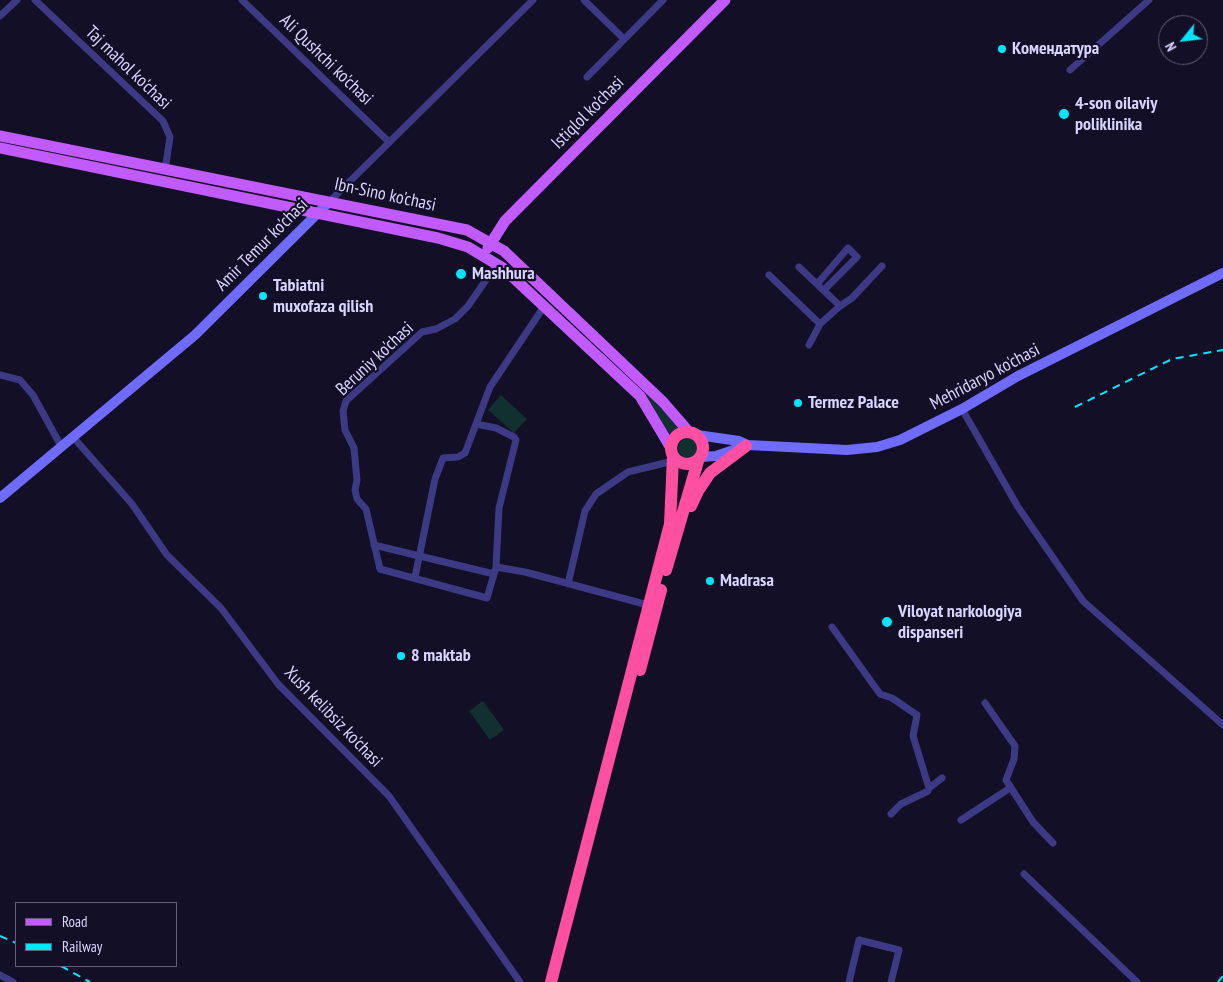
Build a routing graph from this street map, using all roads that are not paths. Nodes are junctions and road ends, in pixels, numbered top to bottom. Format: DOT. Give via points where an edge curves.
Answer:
graph roads {
  1 [pos="17,0"];
  2 [pos="36,0"];
  3 [pos="242,0"];
  4 [pos="532,0"];
  5 [pos="584,0"];
  6 [pos="663,0"];
  7 [pos="717,0"];
  8 [pos="725,0"];
  9 [pos="1149,0"];
  10 [pos="0,16"];
  11 [pos="624,39"];
  12 [pos="1070,70"];
  13 [pos="587,77"];
  14 [pos="0,136"];
  15 [pos="389,142"];
  16 [pos="0,148"];
  17 [pos="165,170"];
  18 [pos="329,202"];
  19 [pos="316,214"];
  20 [pos="487,240"];
  21 [pos="480,254"];
  22 [pos="497,264"];
  23 [pos="882,266"];
  24 [pos="799,267"];
  25 [pos="1223,273"];
  26 [pos="769,275"];
  27 [pos="817,284"];
  28 [pos="824,290"];
  29 [pos="545,305"];
  30 [pos="840,306"];
  31 [pos="820,324"];
  32 [pos="809,345"];
  33 [pos="0,375"];
  34 [pos="962,409"];
  35 [pos="476,424"];
  36 [pos="693,434"];
  37 [pos="73,437"];
  38 [pos="747,445"];
  39 [pos="61,446"];
  40 [pos="673,455"];
  41 [pos="700,459"];
  42 [pos="0,498"];
  43 [pos="678,531"];
  44 [pos="374,545"];
  45 [pos="419,555"];
  46 [pos="495,571"];
  47 [pos="414,578"];
  48 [pos="568,584"];
  49 [pos="648,605"];
  50 [pos="832,627"];
  51 [pos="985,703"];
  52 [pos="1223,725"];
  53 [pos="942,778"];
  54 [pos="929,788"];
  55 [pos="1010,788"];
  56 [pos="890,814"];
  57 [pos="961,820"];
  58 [pos="1053,843"];
  59 [pos="1024,874"];
  60 [pos="0,975"];
  61 [pos="13,982"];
  62 [pos="520,982"];
  63 [pos="551,982"];
  64 [pos="560,982"];
  65 [pos="849,982"];
  66 [pos="890,982"];
  67 [pos="1137,982"];
  1 -- 10 [label="street"];
  2 -- 17 [label="street, Taj mahol ko'chasi" via="163,121 170,137"];
  3 -- 15 [label="street, Ali Qushchi ko'chasi"];
  4 -- 15 [label="street, Amir Temur ko'chasi"];
  5 -- 11 [label="street"];
  6 -- 11 [label="street"];
  7 -- 20 [label="main road, Istiqlol ko'chasi"];
  8 -- 20 [label="main road, Istiqlol ko'chasi"];
  9 -- 12 [label="street"];
  11 -- 13 [label="street"];
  14 -- 17 [label="main road, Ibn-Sino ko'chasi"];
  15 -- 18 [label="street, Amir Temur ko'chasi"];
  16 -- 19 [label="main road, Ibn-Sino ko'chasi"];
  17 -- 18 [label="main road, Ibn-Sino ko'chasi"];
  18 -- 19 [label="main road, Amir Temur ko'chasi"];
  18 -- 20 [label="main road, Ibn-Sino ko'chasi" via="467,230"];
  19 -- 21 [label="main road, Ibn-Sino ko'chasi" via="438,238"];
  19 -- 37 [label="main road, Amir Temur ko'chasi" via="195,336"];
  20 -- 21 [label="main road, Istiqlol ko'chasi"];
  20 -- 36 [label="main road, Ibn-Sino ko'chasi" via="504,251"];
  21 -- 22 [label="main road, Ibn-Sino ko'chasi"];
  22 -- 29 [label="main road, Ibn-Sino ko'chasi"];
  22 -- 44 [label="street, Beruniy ko'chasi" via="455,319 422,332 346,401 343,412 345,430 354,448 355,490 366,509"];
  23 -- 30 [label="street"];
  24 -- 27 [label="street"];
  25 -- 34 [label="main road, Мehridaryo ko'chasi" via="1018,376"];
  26 -- 31 [label="street"];
  27 -- 28 [label="street"];
  27 -- 28 [label="street" via="848,248 856,257"];
  28 -- 30 [label="street"];
  29 -- 35 [label="street" via="490,387"];
  29 -- 40 [label="main road, Ibn-Sino ko'chasi" via="640,396"];
  30 -- 31 [label="street"];
  31 -- 32 [label="street"];
  33 -- 39 [label="street" via="20,380 33,395"];
  34 -- 38 [label="main road, Мehridaryo ko'chasi" via="900,440 877,447 822,450"];
  34 -- 52 [label="street" via="1018,507 1084,601"];
  35 -- 45 [label="street" via="465,453 443,458 435,479"];
  35 -- 46 [label="street" via="496,428 516,440 499,508"];
  36 -- 38 [label="main road" via="739,440"];
  36 -- 40 [label="highway" via="677,436"];
  36 -- 41 [label="highway" via="703,445"];
  37 -- 39 [label="main road, Amir Temur ko'chasi"];
  37 -- 62 [label="street, Xush kelibsiz ko'chasi" via="132,504 167,556 220,608 278,684 389,796"];
  38 -- 41 [label="main road"];
  38 -- 43 [label="highway" via="710,473"];
  39 -- 42 [label="main road, Amir Temur ko'chasi"];
  40 -- 41 [label="highway" via="684,464"];
  40 -- 48 [label="street" via="628,472 596,494 585,511"];
  40 -- 49 [label="highway" via="670,524"];
  41 -- 43 [label="highway"];
  43 -- 64 [label="highway"];
  44 -- 45 [label="street"];
  44 -- 47 [label="street, Beruniy ko'chasi" via="380,569"];
  45 -- 46 [label="street"];
  45 -- 47 [label="street"];
  46 -- 47 [label="street, Beruniy ko'chasi" via="487,598"];
  46 -- 48 [label="street"];
  48 -- 49 [label="street"];
  49 -- 63 [label="highway"];
  50 -- 54 [label="street" via="880,694 917,714 913,736"];
  51 -- 55 [label="street" via="1015,746 1006,780"];
  53 -- 54 [label="street"];
  54 -- 56 [label="street"];
  55 -- 57 [label="street"];
  55 -- 58 [label="street" via="1033,822"];
  59 -- 67 [label="street"];
  60 -- 61 [label="street"];
  65 -- 66 [label="street" via="859,940 899,950"];
}
